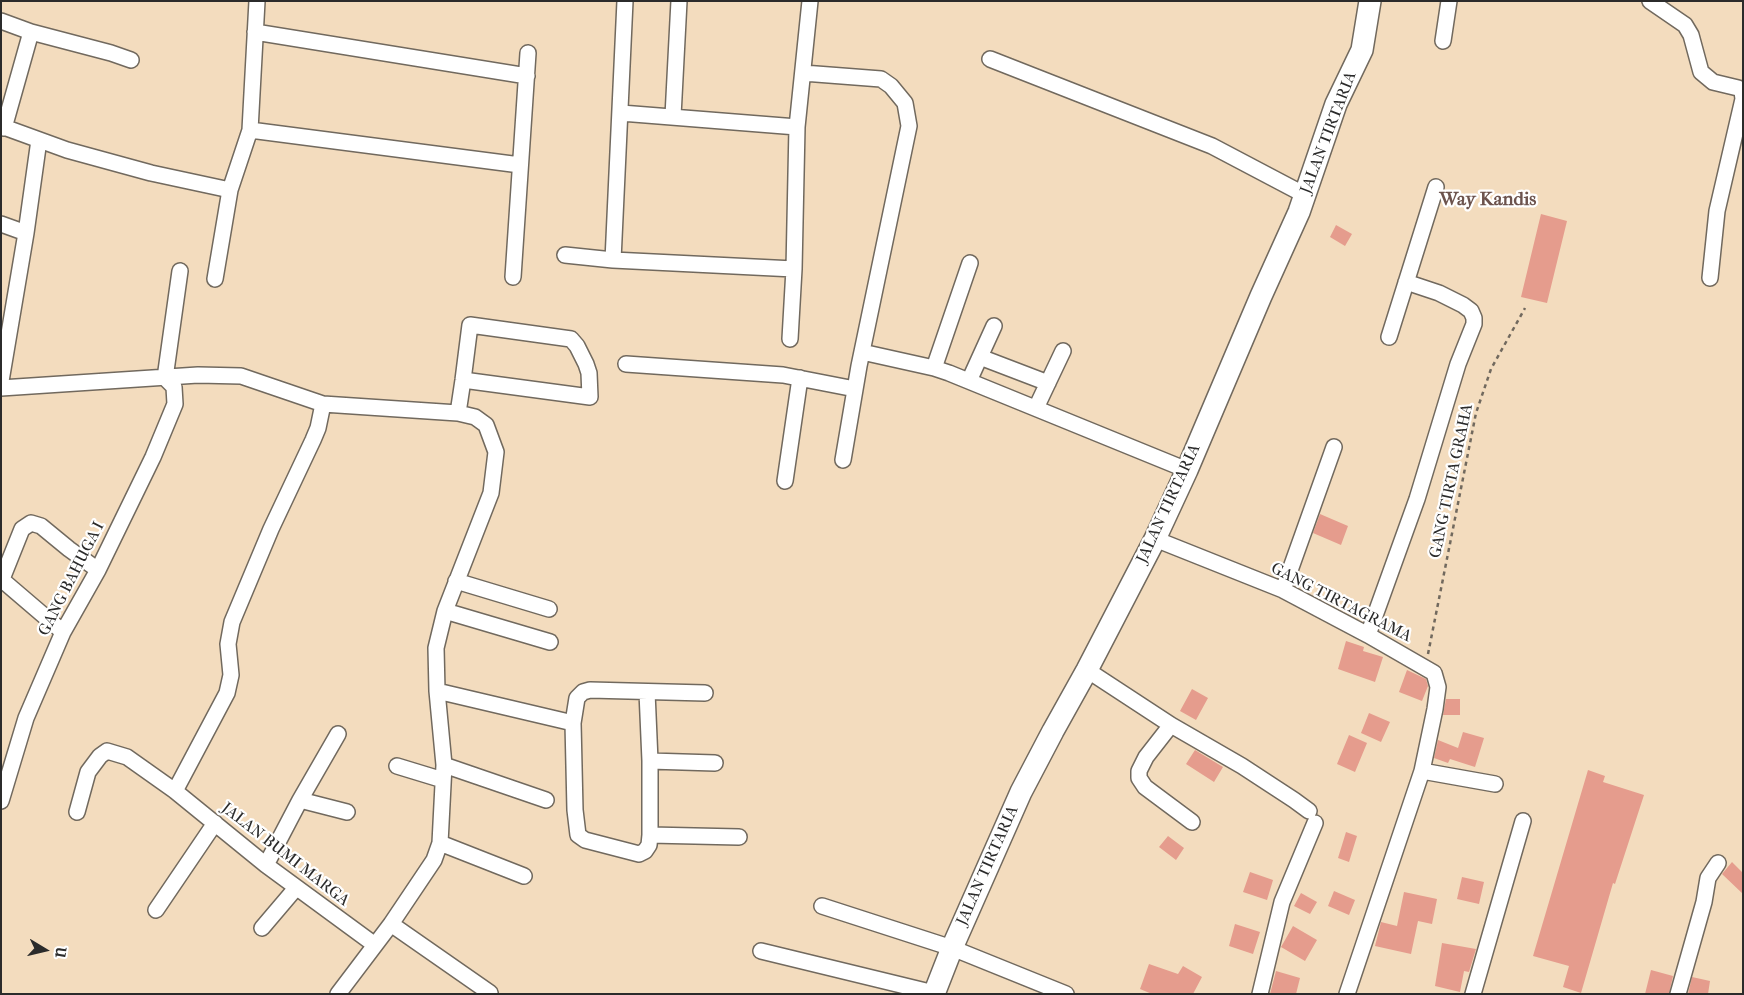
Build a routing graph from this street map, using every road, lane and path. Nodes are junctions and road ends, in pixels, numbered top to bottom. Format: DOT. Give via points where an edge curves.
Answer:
graph roads {
  1 [pos="257,1"];
  2 [pos="625,1"];
  3 [pos="678,1"];
  4 [pos="810,1"];
  5 [pos="1370,1"];
  6 [pos="1449,1"];
  7 [pos="1650,1"];
  8 [pos="1,21"];
  9 [pos="31,32"];
  10 [pos="255,32"];
  11 [pos="1443,41"];
  12 [pos="528,53"];
  13 [pos="990,59"];
  14 [pos="131,60"];
  15 [pos="803,73"];
  16 [pos="527,76"];
  17 [pos="1742,91"];
  18 [pos="620,114"];
  19 [pos="673,116"];
  20 [pos="3,127"];
  21 [pos="797,127"];
  22 [pos="250,130"];
  23 [pos="39,140"];
  24 [pos="520,165"];
  25 [pos="1436,188"];
  26 [pos="230,190"];
  27 [pos="1305,195"];
  28 [pos="1,224"];
  29 [pos="26,233"];
  30 [pos="565,255"];
  31 [pos="613,260"];
  32 [pos="970,263"];
  33 [pos="794,269"];
  34 [pos="180,271"];
  35 [pos="513,277"];
  36 [pos="1710,278"];
  37 [pos="216,279"];
  38 [pos="1406,282"];
  39 [pos="1526,308"];
  40 [pos="994,326"];
  41 [pos="1389,337"];
  42 [pos="790,339"];
  43 [pos="1063,351"];
  44 [pos="862,352"];
  45 [pos="980,356"];
  46 [pos="626,364"];
  47 [pos="934,368"];
  48 [pos="165,378"];
  49 [pos="800,378"];
  50 [pos="463,380"];
  51 [pos="1,381"];
  52 [pos="969,381"];
  53 [pos="1048,383"];
  54 [pos="1,388"];
  55 [pos="855,389"];
  56 [pos="323,404"];
  57 [pos="1036,408"];
  58 [pos="458,413"];
  59 [pos="1334,447"];
  60 [pos="843,460"];
  61 [pos="1187,470"];
  62 [pos="785,481"];
  63 [pos="1155,539"];
  64 [pos="98,570"];
  65 [pos="2,579"];
  66 [pos="456,581"];
  67 [pos="1283,590"];
  68 [pos="549,609"];
  69 [pos="445,611"];
  70 [pos="63,632"];
  71 [pos="1368,635"];
  72 [pos="550,642"];
  73 [pos="1426,668"];
  74 [pos="1087,670"];
  75 [pos="437,691"];
  76 [pos="647,692"];
  77 [pos="704,693"];
  78 [pos="573,723"];
  79 [pos="1171,725"];
  80 [pos="338,734"];
  81 [pos="650,761"];
  82 [pos="714,763"];
  83 [pos="397,766"];
  84 [pos="1422,771"];
  85 [pos="444,773"];
  86 [pos="1495,784"];
  87 [pos="175,791"];
  88 [pos="300,800"];
  89 [pos="546,800"];
  90 [pos="1,801"];
  91 [pos="77,812"];
  92 [pos="347,812"];
  93 [pos="1523,821"];
  94 [pos="1192,822"];
  95 [pos="215,823"];
  96 [pos="650,835"];
  97 [pos="739,838"];
  98 [pos="440,843"];
  99 [pos="1718,863"];
  100 [pos="266,866"];
  101 [pos="524,876"];
  102 [pos="296,888"];
  103 [pos="822,906"];
  104 [pos="156,910"];
  105 [pos="391,924"];
  106 [pos="262,928"];
  107 [pos="374,945"];
  108 [pos="952,948"];
  109 [pos="761,951"];
  110 [pos="343,992"];
  111 [pos="490,993"];
  112 [pos="934,993"];
  113 [pos="1066,994"];
  114 [pos="1260,994"];
  115 [pos="1347,994"];
  116 [pos="1474,994"];
  117 [pos="1678,994"];
  1 -- 10 [label="street"];
  2 -- 18 [label="street"];
  3 -- 19 [label="street"];
  4 -- 15 [label="street"];
  5 -- 27 [label="street, JALAN TIRTARIA" via="1362,50 1336,104"];
  6 -- 11 [label="street"];
  7 -- 17 [label="street" via="1685,25 1701,72 1713,82"];
  8 -- 9 [label="street"];
  9 -- 14 [label="street"];
  9 -- 20 [label="street"];
  10 -- 16 [label="street"];
  10 -- 22 [label="street"];
  12 -- 16 [label="street"];
  13 -- 27 [label="street" via="1212,146"];
  15 -- 21 [label="street"];
  15 -- 44 [label="street" via="881,79 905,103 909,126"];
  16 -- 24 [label="street"];
  17 -- 36 [label="street" via="1717,210"];
  18 -- 19 [label="street"];
  18 -- 31 [label="street"];
  19 -- 21 [label="street"];
  20 -- 23 [label="street"];
  21 -- 33 [label="street"];
  22 -- 24 [label="street"];
  22 -- 26 [label="street"];
  23 -- 26 [label="street" via="67,150"];
  23 -- 29 [label="street"];
  24 -- 35 [label="street"];
  25 -- 38 [label="street"];
  26 -- 37 [label="street"];
  27 -- 61 [label="street, JALAN TIRTARIA"];
  28 -- 29 [label="street"];
  29 -- 51 [label="street"];
  30 -- 31 [label="street"];
  31 -- 33 [label="street"];
  32 -- 47 [label="street"];
  33 -- 42 [label="street"];
  34 -- 48 [label="street"];
  38 -- 41 [label="street"];
  38 -- 71 [label="street" via="1439,292 1463,306 1471,311 1474,324 1458,364 1417,499"];
  39 -- 73 [label="path, GANG TIRTA GRAHA" via="1491,369 1476,413"];
  40 -- 45 [label="street"];
  43 -- 53 [label="street"];
  44 -- 47 [label="street"];
  44 -- 55 [label="street"];
  45 -- 52 [label="street"];
  45 -- 53 [label="street"];
  46 -- 49 [label="street"];
  47 -- 52 [label="street"];
  48 -- 54 [label="street"];
  48 -- 56 [label="street" via="198,374 241,376"];
  48 -- 64 [label="street, GANG BAHUGA I" via="174,387 175,404"];
  49 -- 55 [label="street"];
  49 -- 62 [label="street"];
  50 -- 50 [label="street" via="470,326 562,337 571,339 586,364 590,397"];
  50 -- 58 [label="street"];
  52 -- 57 [label="street"];
  53 -- 57 [label="street"];
  55 -- 60 [label="street"];
  56 -- 58 [label="street"];
  56 -- 87 [label="street" via="314,440 271,529 232,622 228,644 231,675 227,693"];
  57 -- 61 [label="street"];
  58 -- 66 [label="street" via="475,417 486,425 496,452 492,493"];
  59 -- 67 [label="street"];
  61 -- 63 [label="street, JALAN TIRTARIA"];
  63 -- 67 [label="street, GANG TIRTAGRAMA"];
  63 -- 74 [label="street, JALAN TIRTARIA"];
  64 -- 65 [label="street" via="41,526 31,523 22,528"];
  64 -- 70 [label="street, GANG BAHUGA I"];
  65 -- 70 [label="street"];
  66 -- 68 [label="street"];
  66 -- 69 [label="street"];
  67 -- 71 [label="street, GANG TIRTAGRAMA"];
  69 -- 72 [label="street"];
  69 -- 75 [label="street" via="436,648"];
  70 -- 90 [label="street, GANG BAHUGA I" via="26,718"];
  71 -- 73 [label="street, GANG TIRTAGRAMA"];
  73 -- 84 [label="street" via="1434,673 1438,687"];
  74 -- 79 [label="street"];
  74 -- 108 [label="street, JALAN TIRTARIA" via="1021,792"];
  75 -- 78 [label="street"];
  75 -- 85 [label="street"];
  76 -- 77 [label="street"];
  76 -- 78 [label="street" via="584,692 577,698"];
  76 -- 81 [label="street"];
  78 -- 96 [label="street" via="578,835 585,840 639,854 649,845"];
  79 -- 94 [label="street" via="1146,757 1139,778 1145,788"];
  79 -- 114 [label="street" via="1242,766 1294,800 1312,817 1282,902"];
  80 -- 88 [label="street"];
  81 -- 82 [label="street"];
  81 -- 96 [label="street"];
  83 -- 85 [label="street"];
  84 -- 86 [label="street"];
  84 -- 115 [label="street"];
  85 -- 89 [label="street"];
  85 -- 98 [label="street"];
  87 -- 91 [label="street, JALAN BUMI MARGA" via="127,757 108,751 88,772"];
  87 -- 95 [label="street, JALAN BUMI MARGA"];
  88 -- 92 [label="street"];
  88 -- 100 [label="street"];
  93 -- 116 [label="street"];
  95 -- 100 [label="street, JALAN BUMI MARGA"];
  95 -- 104 [label="street"];
  96 -- 97 [label="street"];
  98 -- 101 [label="street"];
  98 -- 105 [label="street" via="434,860"];
  99 -- 117 [label="street" via="1708,878"];
  100 -- 102 [label="street, JALAN BUMI MARGA"];
  102 -- 106 [label="street"];
  102 -- 107 [label="street, JALAN BUMI MARGA"];
  103 -- 108 [label="street"];
  105 -- 107 [label="street"];
  105 -- 111 [label="street"];
  107 -- 110 [label="street"];
  108 -- 112 [label="street, JALAN TIRTARIA"];
  108 -- 113 [label="street"];
  109 -- 112 [label="street"];
}
